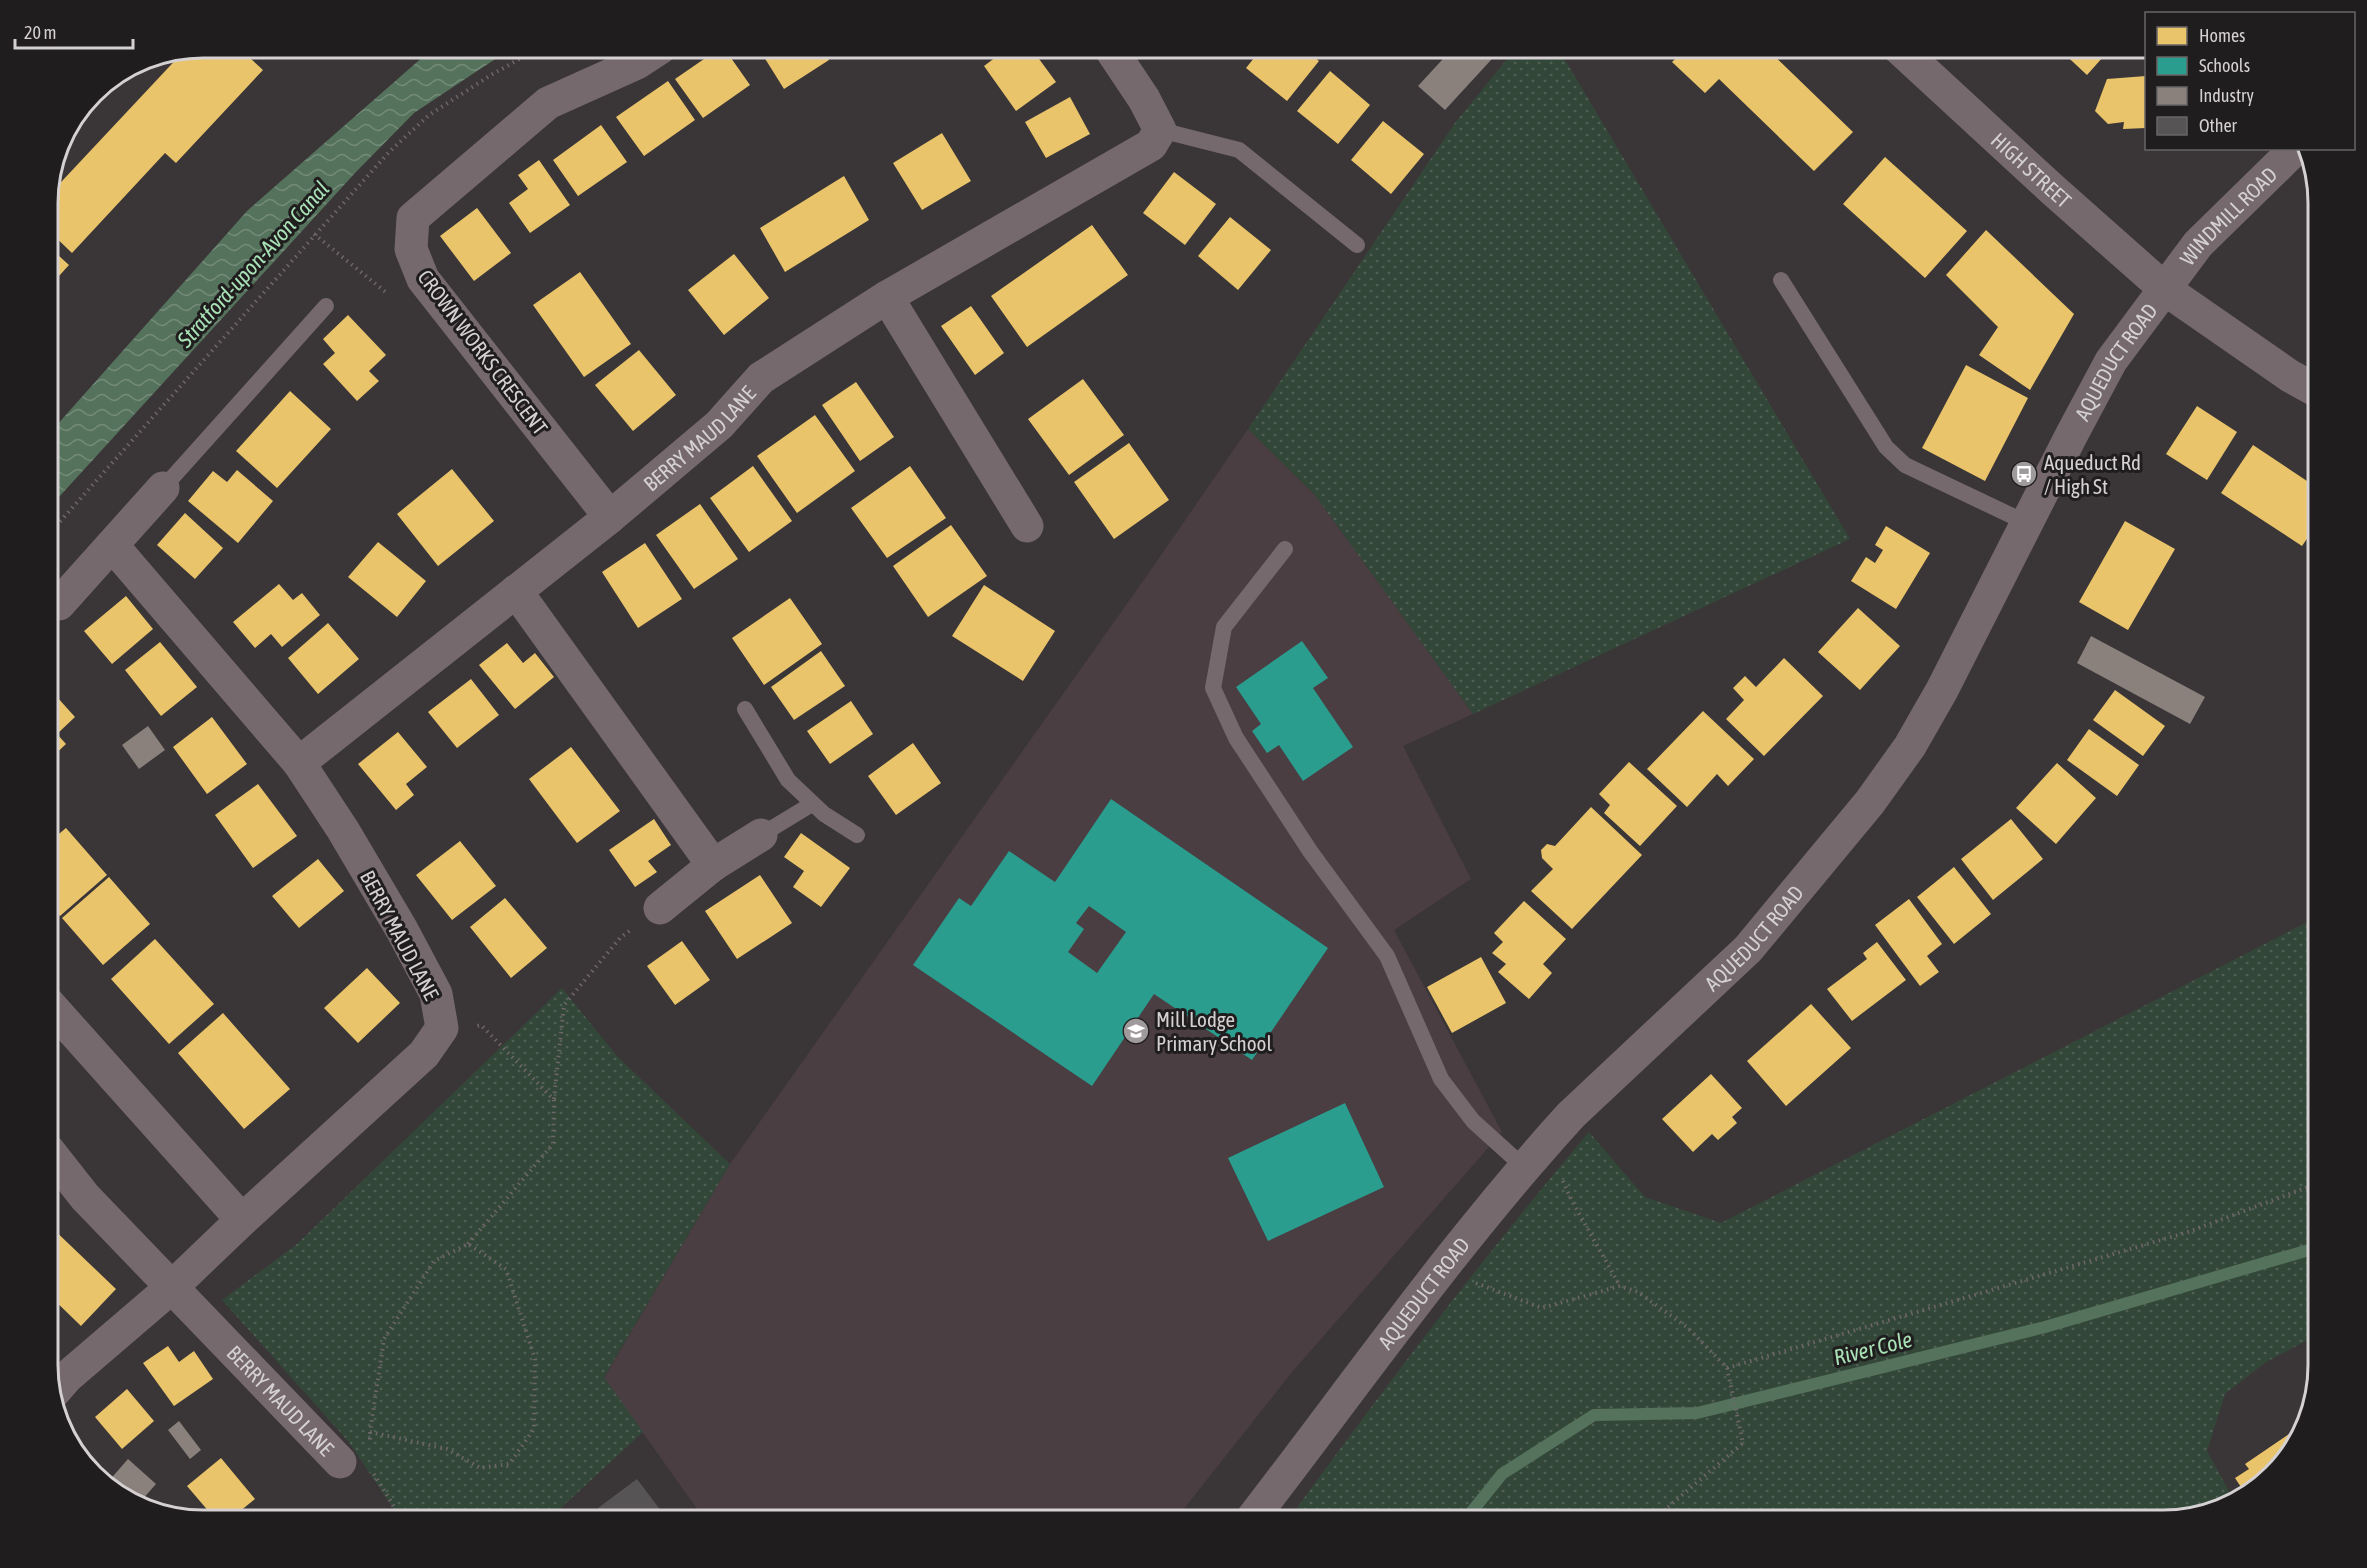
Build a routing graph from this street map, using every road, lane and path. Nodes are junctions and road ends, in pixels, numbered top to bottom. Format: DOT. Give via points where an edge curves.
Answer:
graph roads {
  1 [pos="519,59"];
  2 [pos="643,59"];
  3 [pos="1117,59"];
  4 [pos="1911,59"];
  5 [pos="1160,130"];
  6 [pos="2294,150"];
  7 [pos="314,234"];
  8 [pos="1357,245"];
  9 [pos="423,279"];
  10 [pos="1780,280"];
  11 [pos="2166,290"];
  12 [pos="888,297"];
  13 [pos="326,306"];
  14 [pos="2308,386"];
  15 [pos="163,488"];
  16 [pos="610,517"];
  17 [pos="59,523"];
  18 [pos="2027,523"];
  19 [pos="1027,526"];
  20 [pos="112,545"];
  21 [pos="1285,549"];
  22 [pos="516,591"];
  23 [pos="59,603"];
  24 [pos="745,709"];
  25 [pos="299,763"];
  26 [pos="812,804"];
  27 [pos="761,835"];
  28 [pos="857,835"];
  29 [pos="713,865"];
  30 [pos="660,908"];
  31 [pos="59,1015"];
  32 [pos="442,1028"];
  33 [pos="554,1100"];
  34 [pos="1546,1142"];
  35 [pos="59,1164"];
  36 [pos="1525,1168"];
  37 [pos="2308,1187"];
  38 [pos="242,1220"];
  39 [pos="468,1244"];
  40 [pos="1441,1269"];
  41 [pos="1620,1286"];
  42 [pos="172,1287"];
  43 [pos="1727,1368"];
  44 [pos="60,1385"];
  45 [pos="370,1432"];
  46 [pos="370,1441"];
  47 [pos="340,1462"];
  48 [pos="396,1510"];
  49 [pos="1259,1510"];
  50 [pos="1665,1510"];
  1 -- 7 [label="path" via="429,116 389,152"];
  2 -- 9 [label="street, CROWN WORKS CRESCENT" via="548,103 413,218 411,249"];
  3 -- 5 [label="street"];
  4 -- 11 [label="street, HIGH STREET"];
  5 -- 8 [label="lane" via="1239,150"];
  5 -- 12 [label="street, BERRY MAUD LANE" via="1151,145"];
  6 -- 11 [label="street, WINDMILL ROAD" via="2198,244"];
  7 -- 9 [label="path" via="391,296"];
  7 -- 17 [label="path"];
  9 -- 16 [label="street, CROWN WORKS CRESCENT"];
  10 -- 18 [label="lane" via="1886,447 1905,465"];
  11 -- 14 [label="street, HIGH STREET"];
  11 -- 18 [label="street, AQUEDUCT ROAD" via="2111,362"];
  12 -- 16 [label="street, BERRY MAUD LANE" via="761,378 719,425"];
  12 -- 19 [label="street"];
  13 -- 15 [label="lane"];
  15 -- 20 [label="street"];
  16 -- 22 [label="street, BERRY MAUD LANE"];
  18 -- 34 [label="street, AQUEDUCT ROAD" via="1942,690 1910,746 1870,802 1748,949"];
  20 -- 23 [label="street"];
  20 -- 25 [label="street, BERRY MAUD LANE"];
  21 -- 36 [label="lane" via="1224,627 1213,688 1242,747 1310,851 1388,956 1441,1079 1473,1121"];
  22 -- 25 [label="street, BERRY MAUD LANE"];
  22 -- 29 [label="street"];
  24 -- 26 [label="lane" via="778,766"];
  25 -- 32 [label="street, BERRY MAUD LANE" via="402,930 436,994"];
  26 -- 27 [label="lane"];
  26 -- 28 [label="lane"];
  27 -- 29 [label="street"];
  29 -- 30 [label="street"];
  30 -- 33 [label="path" via="620,938 564,1005"];
  31 -- 38 [label="street"];
  32 -- 33 [label="path" via="481,1025"];
  32 -- 38 [label="street, BERRY MAUD LANE" via="424,1054"];
  33 -- 39 [label="path" via="553,1143"];
  34 -- 36 [label="street, AQUEDUCT ROAD"];
  34 -- 41 [label="path" via="1572,1201"];
  35 -- 42 [label="street, BERRY MAUD LANE" via="85,1197"];
  36 -- 40 [label="street, AQUEDUCT ROAD"];
  37 -- 43 [label="path" via="2188,1232"];
  38 -- 42 [label="street, BERRY MAUD LANE"];
  39 -- 45 [label="path" via="434,1261 384,1339"];
  39 -- 45 [label="path" via="506,1269 535,1359 534,1429 509,1464 480,1468 447,1449"];
  40 -- 41 [label="path" via="1542,1308"];
  40 -- 49 [label="street, AQUEDUCT ROAD"];
  41 -- 43 [label="path" via="1638,1292 1688,1328"];
  42 -- 44 [label="street, BERRY MAUD LANE"];
  42 -- 47 [label="street, BERRY MAUD LANE"];
  43 -- 50 [label="path" via="1743,1443"];
  45 -- 46 [label="path"];
  47 -- 48 [label="path" via="372,1471"];
}
